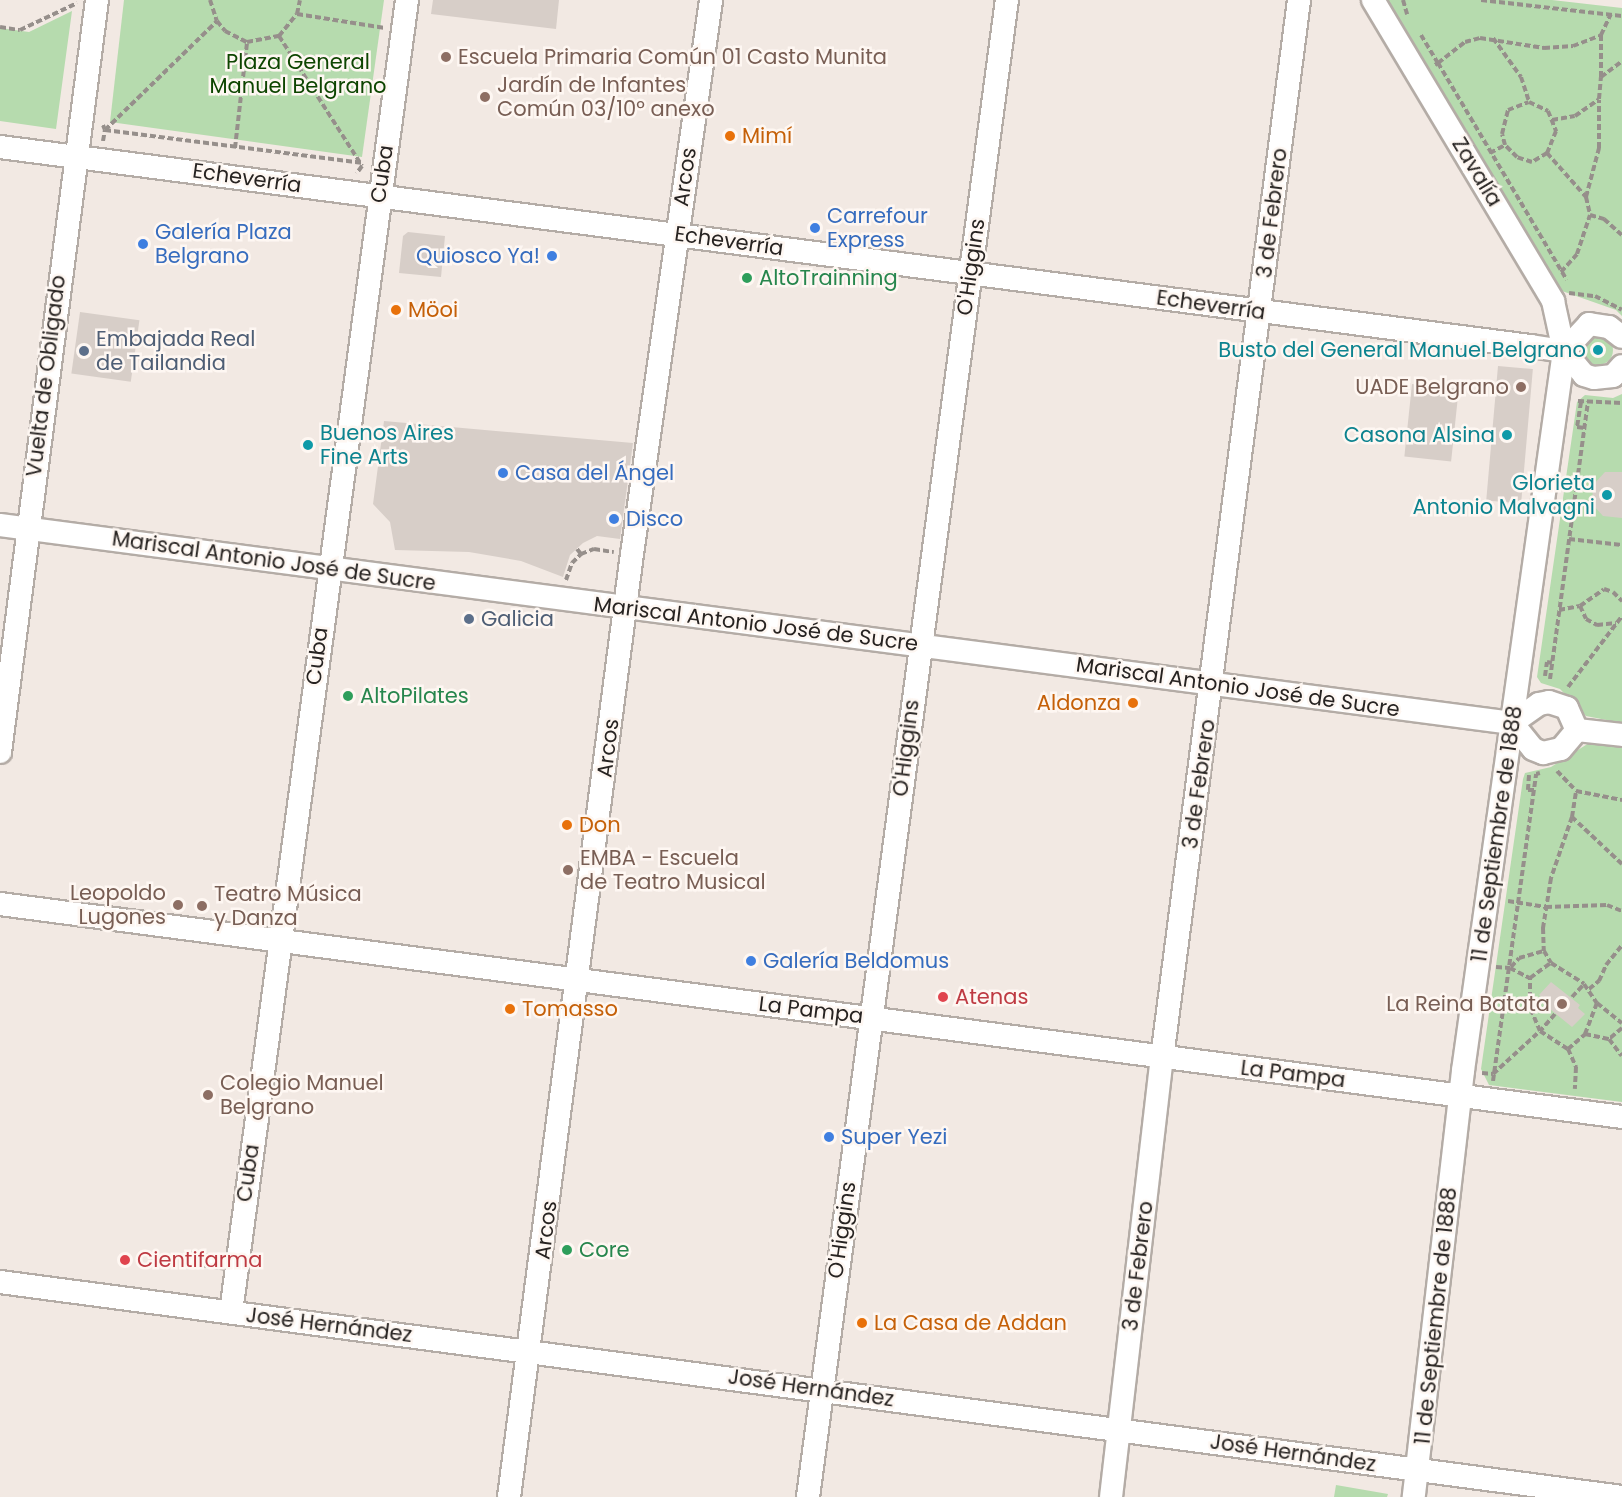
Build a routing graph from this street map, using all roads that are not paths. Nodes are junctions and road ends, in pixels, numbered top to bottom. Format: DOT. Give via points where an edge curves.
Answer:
graph roads {
  1 [pos="407,0"];
  2 [pos="711,0"];
  3 [pos="1007,0"];
  4 [pos="1299,0"];
  5 [pos="1373,0"];
  6 [pos="87,2"];
  7 [pos="0,147"];
  8 [pos="74,157"];
  9 [pos="378,196"];
  10 [pos="677,234"];
  11 [pos="970,274"];
  12 [pos="1260,312"];
  13 [pos="1622,337"];
  14 [pos="1564,351"];
  15 [pos="1622,366"];
  16 [pos="0,525"];
  17 [pos="26,529"];
  18 [pos="329,568"];
  19 [pos="626,608"];
  20 [pos="919,644"];
  21 [pos="1212,685"];
  22 [pos="1512,723"];
  23 [pos="1577,730"];
  24 [pos="1622,735"];
  25 [pos="0,752"];
  26 [pos="0,904"];
  27 [pos="280,941"];
  28 [pos="577,980"];
  29 [pos="871,1018"];
  30 [pos="1162,1058"];
  31 [pos="1461,1096"];
  32 [pos="1622,1117"];
  33 [pos="190,1258"];
  34 [pos="235,1265"];
  35 [pos="0,1282"];
  36 [pos="231,1312"];
  37 [pos="531,1350"];
  38 [pos="821,1389"];
  39 [pos="1119,1430"];
  40 [pos="1418,1470"];
  41 [pos="509,1497"];
  42 [pos="808,1497"];
  43 [pos="1111,1497"];
  44 [pos="1414,1497"];
  45 [pos="1622,1497"];
  1 -- 9 [label="street, Cuba"];
  2 -- 10 [label="street, Arcos"];
  3 -- 11 [label="street, O'Higgins"];
  4 -- 12 [label="street, 3 de Febrero"];
  5 -- 14 [label="street, Zavalía" via="1554,301"];
  6 -- 8 [label="street, Vuelta de Obligado"];
  7 -- 8 [label="street, Echeverría"];
  8 -- 9 [label="street, Echeverría"];
  8 -- 17 [label="street, Vuelta de Obligado"];
  9 -- 10 [label="street, Echeverría"];
  9 -- 18 [label="street, Cuba"];
  10 -- 11 [label="street, Echeverría"];
  10 -- 19 [label="street, Arcos"];
  11 -- 12 [label="street, Echeverría"];
  11 -- 20 [label="street, O'Higgins"];
  12 -- 14 [label="street, Echeverría"];
  12 -- 21 [label="street, 3 de Febrero"];
  13 -- 14 [label="street" via="1610,327 1589,324"];
  14 -- 15 [label="street" via="1584,375 1594,378 1613,376"];
  14 -- 22 [label="street, 11 de Septiembre de 1888"];
  16 -- 17 [label="street, Mariscal Antonio José de Sucre"];
  17 -- 18 [label="street, Mariscal Antonio José de Sucre"];
  17 -- 25 [label="street, Vuelta de Obligado"];
  18 -- 19 [label="street, Mariscal Antonio José de Sucre"];
  18 -- 27 [label="street, Cuba"];
  19 -- 20 [label="street, Mariscal Antonio José de Sucre"];
  19 -- 28 [label="street, Arcos"];
  20 -- 21 [label="street, Mariscal Antonio José de Sucre"];
  20 -- 29 [label="street, O'Higgins"];
  21 -- 22 [label="street, Mariscal Antonio José de Sucre"];
  21 -- 30 [label="street, 3 de Febrero"];
  22 -- 23 [label="street" via="1539,704 1549,702 1567,708"];
  22 -- 23 [label="street" via="1533,749 1544,753 1561,749"];
  22 -- 31 [label="street, 11 de Septiembre de 1888"];
  23 -- 24 [label="street"];
  26 -- 27 [label="street, La Pampa"];
  27 -- 28 [label="street, La Pampa"];
  27 -- 34 [label="street, Cuba"];
  28 -- 29 [label="street, La Pampa"];
  28 -- 37 [label="street, Arcos"];
  29 -- 30 [label="street, La Pampa"];
  29 -- 38 [label="street, O'Higgins"];
  30 -- 31 [label="street, La Pampa"];
  30 -- 39 [label="street, 3 de Febrero"];
  31 -- 32 [label="street, La Pampa"];
  31 -- 40 [label="street, 11 de Septiembre de 1888"];
  33 -- 34 [label="lane"];
  34 -- 36 [label="street, Cuba"];
  35 -- 36 [label="street, José Hernández"];
  36 -- 37 [label="street, José Hernández"];
  37 -- 38 [label="street, José Hernández"];
  37 -- 41 [label="street, Arcos"];
  38 -- 39 [label="street, José Hernández"];
  38 -- 42 [label="street, O'Higgins"];
  39 -- 40 [label="street, José Hernández"];
  39 -- 43 [label="street, 3 de Febrero"];
  40 -- 44 [label="street, 11 de Septiembre de 1888"];
  40 -- 45 [label="street, José Hernández"];
}
